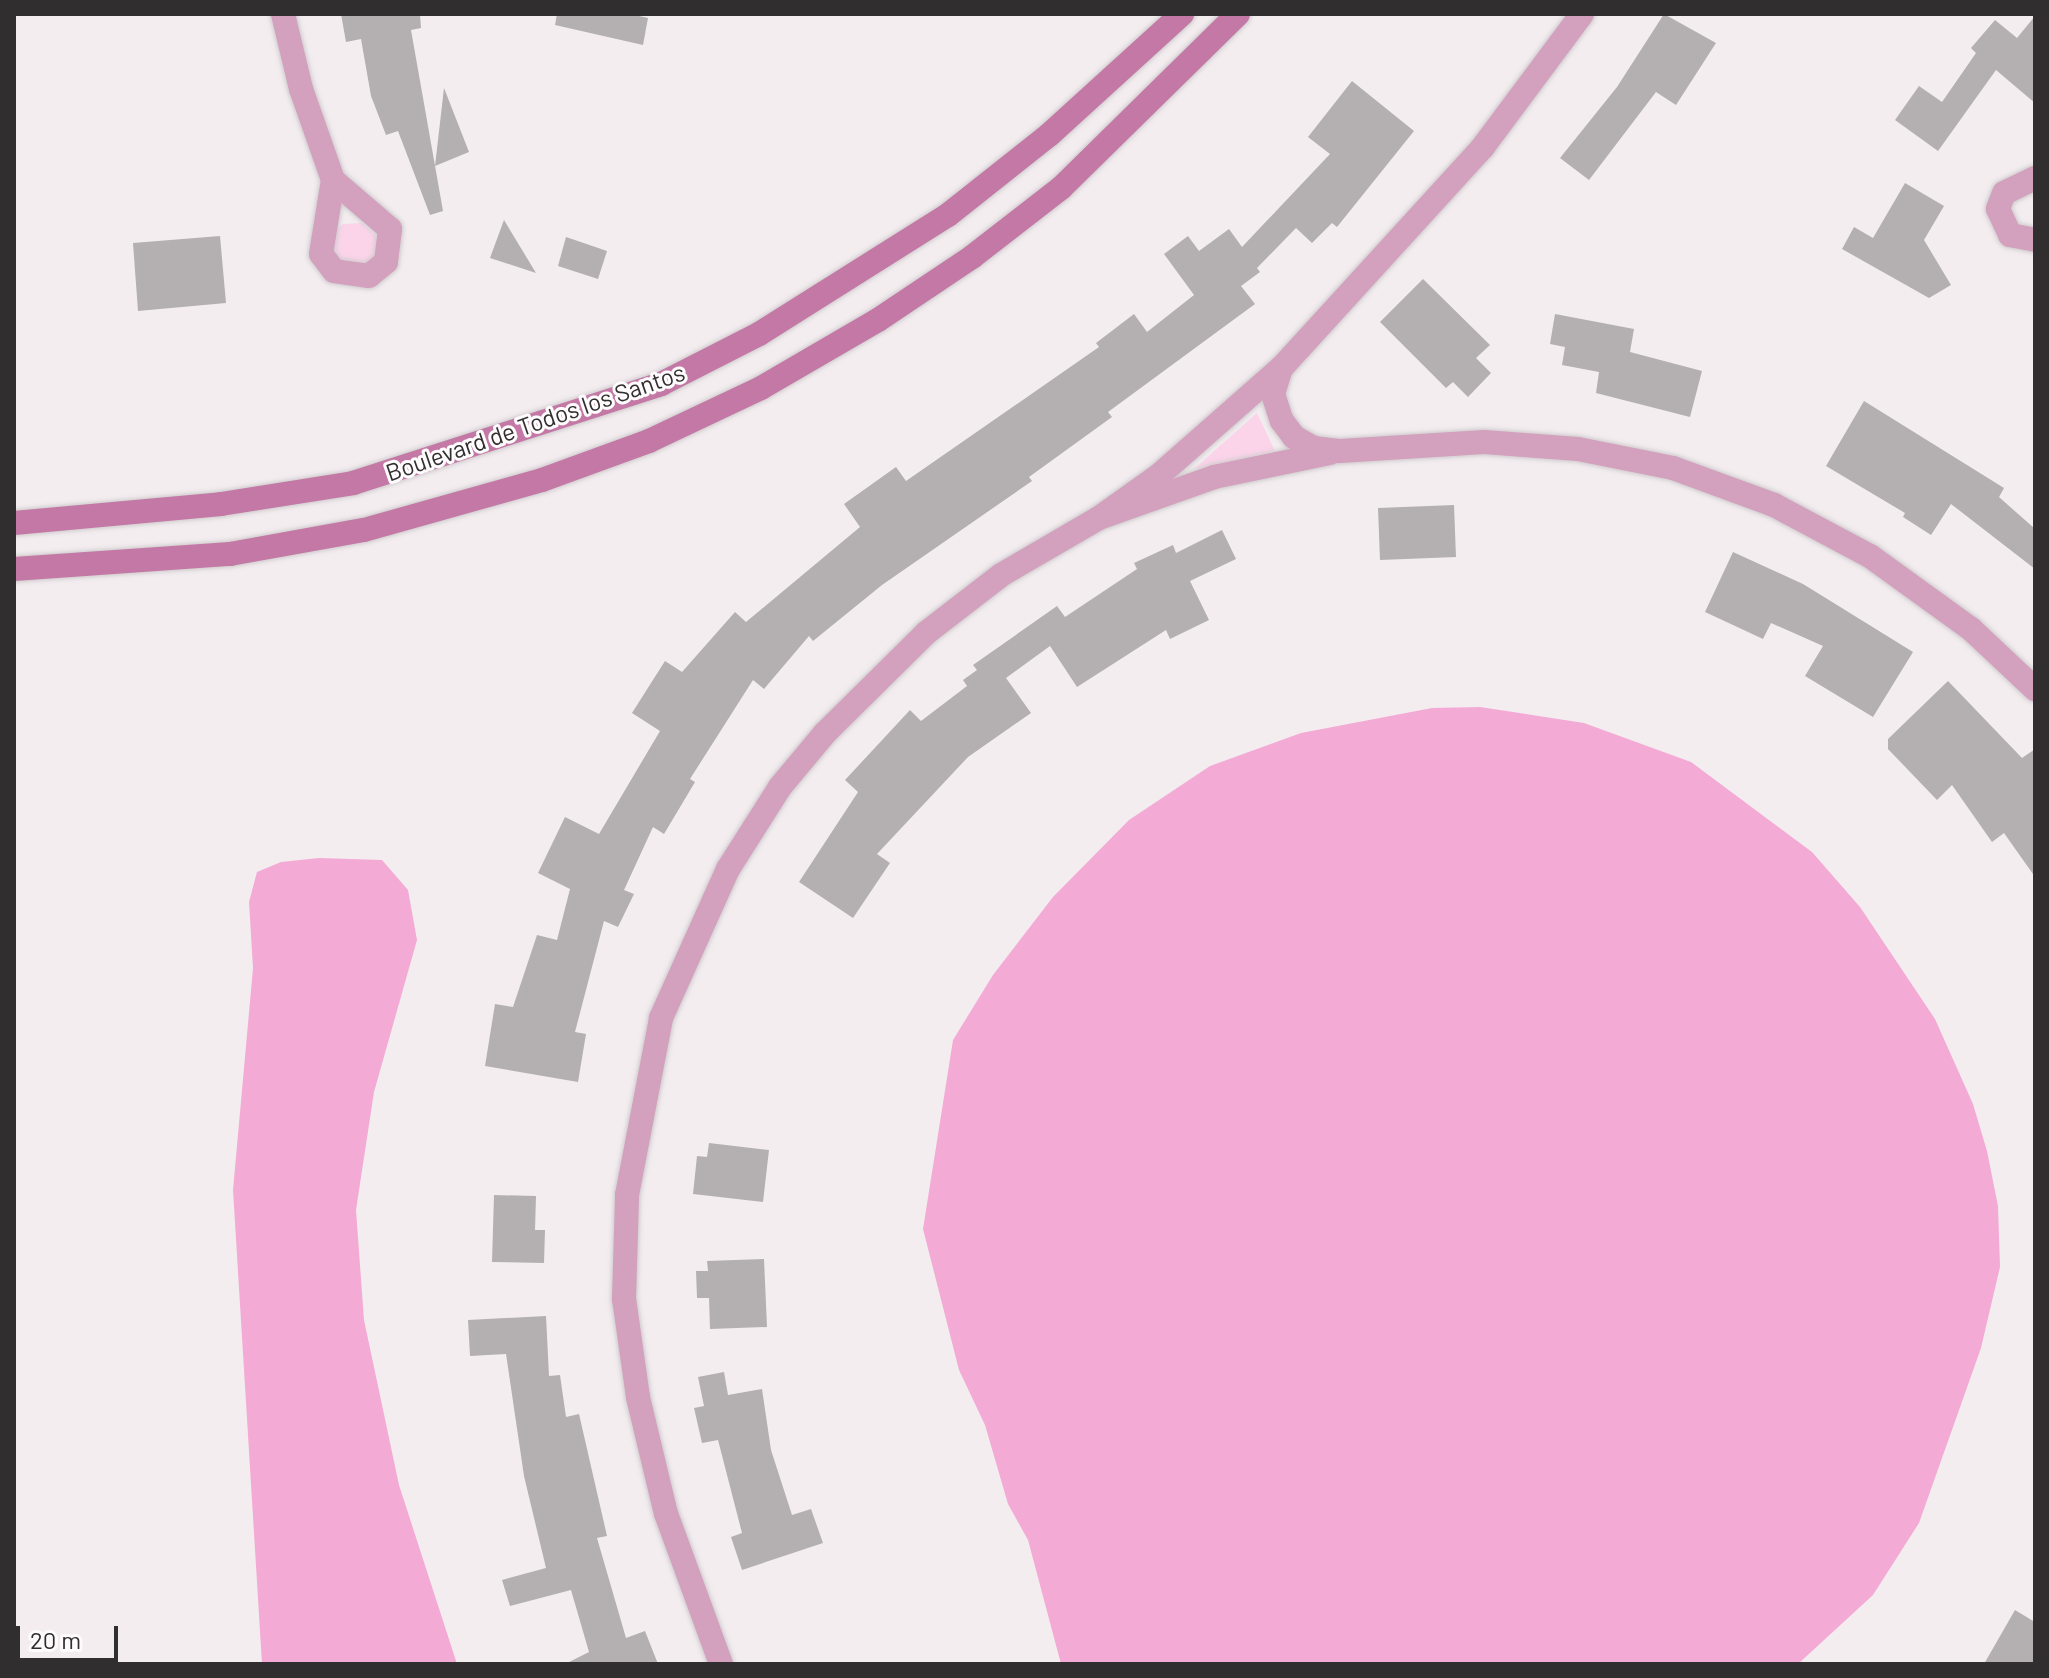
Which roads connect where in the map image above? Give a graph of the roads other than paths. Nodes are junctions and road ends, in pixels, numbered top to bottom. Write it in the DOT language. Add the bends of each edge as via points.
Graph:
graph roads {
  1 [pos="283,14"];
  2 [pos="1182,14"];
  3 [pos="1238,14"];
  4 [pos="1582,14"];
  5 [pos="2035,178"];
  6 [pos="333,180"];
  7 [pos="2035,240"];
  8 [pos="1281,368"];
  9 [pos="1340,451"];
  10 [pos="1099,518"];
  11 [pos="14,523"];
  12 [pos="14,569"];
  13 [pos="2035,689"];
  14 [pos="721,1664"];
  1 -- 6 [label="street" via="301,89"];
  2 -- 11 [label="street, Boulevard de Todos los Santos" via="1049,135 948,215 759,334 661,384 353,483 221,504"];
  3 -- 12 [label="street, Boulevard de Todos los Santos" via="1082,168 972,257 761,388 649,441 542,480 364,530 230,554"];
  4 -- 8 [label="street" via="1483,147"];
  5 -- 7 [label="street" via="2004,193 1998,209 2010,235"];
  8 -- 9 [label="street" via="1273,394 1282,421 1294,437 1314,448"];
  8 -- 10 [label="street" via="1158,476"];
  9 -- 10 [label="street" via="1214,477"];
  9 -- 13 [label="street" via="1484,442 1578,449 1673,468 1774,505 1870,556 1971,629"];
  10 -- 14 [label="street" via="1001,575 926,633 825,733 780,787 728,869 661,1018 627,1195 624,1299 638,1397 666,1514"];
}
